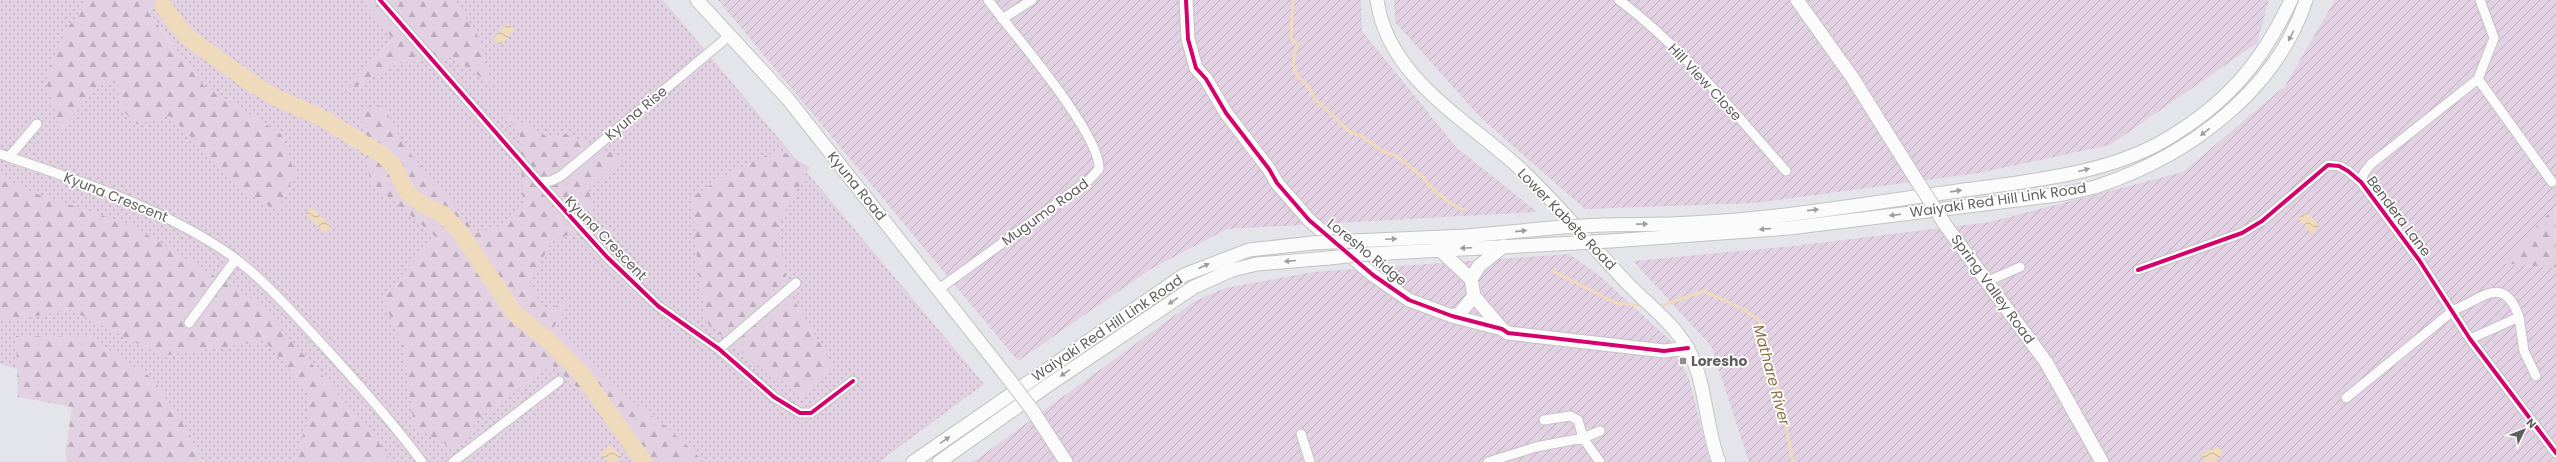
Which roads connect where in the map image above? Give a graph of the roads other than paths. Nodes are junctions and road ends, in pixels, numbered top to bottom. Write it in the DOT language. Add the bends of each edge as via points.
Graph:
graph roads {
  1 [pos="380,0"];
  2 [pos="697,0"];
  3 [pos="988,0"];
  4 [pos="1032,0"];
  5 [pos="1186,0"];
  6 [pos="1377,0"];
  7 [pos="1619,0"];
  8 [pos="1797,0"];
  9 [pos="2291,0"];
  10 [pos="2306,0"];
  11 [pos="2480,0"];
  12 [pos="1002,19"];
  13 [pos="729,36"];
  14 [pos="2478,79"];
  15 [pos="38,124"];
  16 [pos="4,155"];
  17 [pos="1786,171"];
  18 [pos="539,182"];
  19 [pos="2361,182"];
  20 [pos="2552,182"];
  21 [pos="1504,246"];
  22 [pos="1440,250"];
  23 [pos="236,259"];
  24 [pos="2020,267"];
  25 [pos="2138,270"];
  26 [pos="1472,279"];
  27 [pos="1986,282"];
  28 [pos="796,283"];
  29 [pos="939,289"];
  30 [pos="1474,296"];
  31 [pos="2454,310"];
  32 [pos="1452,316"];
  33 [pos="2518,317"];
  34 [pos="189,324"];
  35 [pos="1502,329"];
  36 [pos="2470,339"];
  37 [pos="1688,348"];
  38 [pos="719,349"];
  39 [pos="2536,376"];
  40 [pos="559,381"];
  41 [pos="853,381"];
  42 [pos="2346,398"];
  43 [pos="1544,420"];
  44 [pos="1600,431"];
  45 [pos="1301,434"];
  46 [pos="1582,438"];
  47 [pos="2556,453"];
  48 [pos="422,462"];
  49 [pos="453,462"];
  50 [pos="913,462"];
  51 [pos="939,462"];
  52 [pos="1066,462"];
  53 [pos="1310,462"];
  54 [pos="1488,462"];
  55 [pos="1600,462"];
  56 [pos="1719,462"];
  57 [pos="2102,462"];
  1 -- 18 [label="street, Kyuna Crescent"];
  2 -- 13 [label="main road, Kyuna Road"];
  3 -- 12 [label="street, Mugumo Road"];
  4 -- 12 [label="street"];
  5 -- 32 [label="main road, Loresho Ridge" via="1188,39 1196,68 1277,183 1309,220 1373,274 1409,300"];
  6 -- 37 [label="main road, Lower Kabete Road" via="1382,20 1394,47 1415,77 1457,117 1490,142 1538,186 1671,325"];
  7 -- 17 [label="street, Hill View Close" via="1651,25 1682,56"];
  8 -- 27 [label="main road, Spring Valley Road, bridge" via="1852,77 1946,226"];
  50 -- 9 [label="main road, Waiyaki Red Hill Link Road, one-way, bridge" via="1184,275 1249,250 1312,243 1467,236 1562,227 1692,224 1819,210 2064,175 2112,162 2163,140 2229,93 2273,37"];
  10 -- 21 [label="main road, Waiyaki Red Hill Link Road, one-way, bridge" via="2294,31 2278,57 2245,97 2219,120 2174,152 2133,173 2100,185 2057,195 1789,228"];
  11 -- 14 [label="street" via="2494,38"];
  12 -- 29 [label="street, Mugumo Road" via="1078,118 1098,153 1100,168 1089,180"];
  13 -- 18 [label="street, Kyuna Rise" via="561,176 551,181"];
  13 -- 29 [label="main road, Kyuna Road" via="788,99"];
  14 -- 19 [label="street" via="2371,164"];
  14 -- 20 [label="street"];
  15 -- 16 [label="street"];
  16 -- 23 [label="street, Kyuna Crescent" via="84,182 156,211"];
  18 -- 38 [label="street, Kyuna Crescent" via="638,288 658,306"];
  19 -- 25 [label="street, Bendera Lane" via="2339,166 2328,166 2262,221 2242,233"];
  19 -- 31 [label="street, Bendera Lane"];
  21 -- 22 [label="main road, Waiyaki Red Hill Link Road, one-way"];
  21 -- 26 [label="main road" via="1479,266"];
  22 -- 26 [label="main road"];
  22 -- 51 [label="main road, Waiyaki Red Hill Link Road, one-way, bridge" via="1257,264 1232,270 1194,287"];
  23 -- 34 [label="street"];
  23 -- 48 [label="street, Kyuna Crescent" via="292,311 369,396"];
  24 -- 27 [label="street"];
  26 -- 30 [label="main road"];
  27 -- 57 [label="main road, Spring Valley Road" via="2046,362"];
  28 -- 38 [label="street"];
  29 -- 52 [label="main road, Kyuna Road, bridge" via="1033,411"];
  30 -- 32 [label="main road" via="1460,313"];
  30 -- 35 [label="main road"];
  31 -- 33 [label="street" via="2487,293 2500,292 2509,296 2516,305"];
  31 -- 36 [label="street, Bendera Lane"];
  31 -- 42 [label="street"];
  32 -- 35 [label="main road, Loresho Ridge"];
  33 -- 36 [label="street"];
  33 -- 39 [label="street" via="2524,350"];
  35 -- 37 [label="main road, Loresho Ridge" via="1508,333 1664,351"];
  36 -- 47 [label="street, Bendera Lane"];
  37 -- 56 [label="main road, Lower Kabete Road" via="1695,366 1707,427"];
  38 -- 41 [label="street, Kyuna Crescent" via="770,394 800,413 811,413"];
  40 -- 49 [label="street"];
  43 -- 46 [label="street" via="1574,417 1578,420"];
  44 -- 46 [label="street"];
  45 -- 53 [label="street"];
  46 -- 54 [label="street" via="1549,443"];
  46 -- 55 [label="street"];
}
